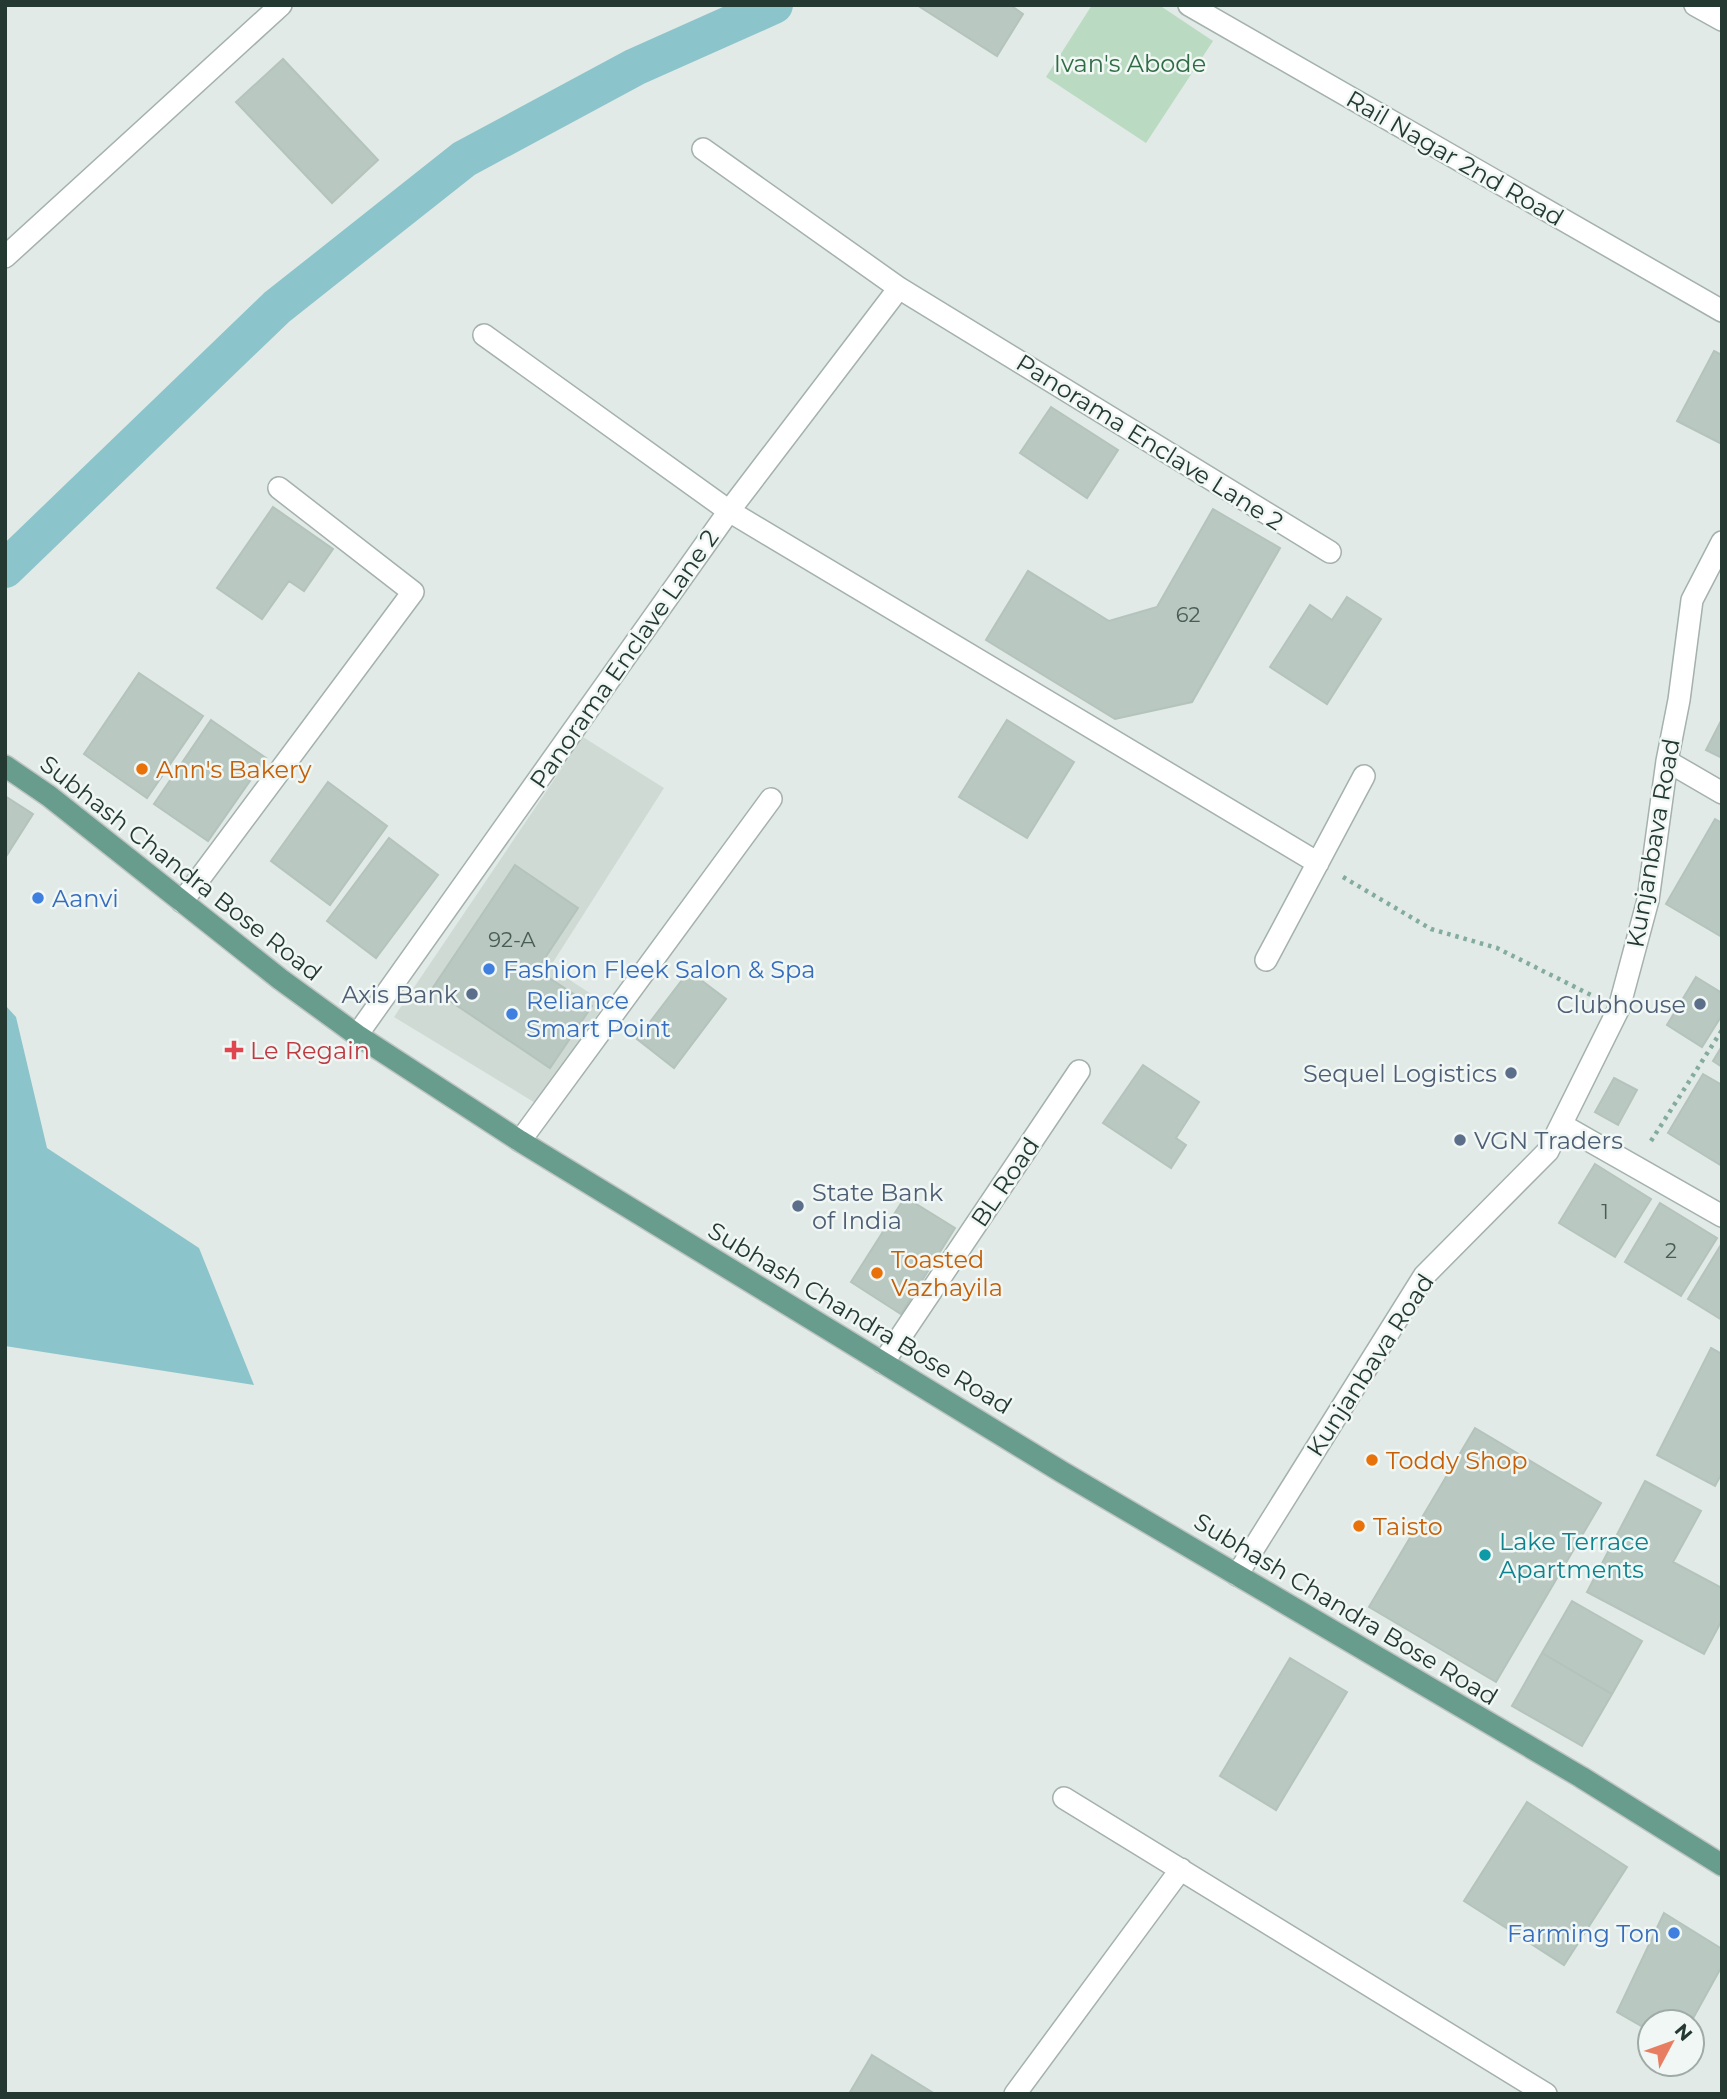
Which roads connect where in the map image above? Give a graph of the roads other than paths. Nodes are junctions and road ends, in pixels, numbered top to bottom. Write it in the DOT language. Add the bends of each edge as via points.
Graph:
graph roads {
  1 [pos="281,5"];
  2 [pos="1189,5"];
  3 [pos="1695,5"];
  4 [pos="1722,20"];
  5 [pos="703,149"];
  6 [pos="5,257"];
  7 [pos="899,288"];
  8 [pos="1722,311"];
  9 [pos="484,335"];
  10 [pos="279,488"];
  11 [pos="729,510"];
  12 [pos="1722,542"];
  13 [pos="1330,552"];
  14 [pos="1667,761"];
  15 [pos="5,766"];
  16 [pos="1364,776"];
  17 [pos="1722,793"];
  18 [pos="771,799"];
  19 [pos="1318,863"];
  20 [pos="182,901"];
  21 [pos="1266,960"];
  22 [pos="357,1035"];
  23 [pos="1079,1071"];
  24 [pos="1563,1125"];
  25 [pos="520,1141"];
  26 [pos="1722,1216"];
  27 [pos="883,1363"];
  28 [pos="1237,1575"];
  29 [pos="1064,1798"];
  30 [pos="1722,1865"];
  31 [pos="1181,1869"];
  32 [pos="1016,2094"];
  33 [pos="1546,2094"];
  1 -- 6 [label="street"];
  2 -- 8 [label="street, Rail Nagar 2nd Road"];
  3 -- 4 [label="street"];
  5 -- 7 [label="street, Panorama Enclave Lane 2"];
  7 -- 11 [label="street, Panorama Enclave Lane 2"];
  7 -- 13 [label="street, Panorama Enclave Lane 2"];
  9 -- 11 [label="street"];
  10 -- 20 [label="street" via="413,592"];
  11 -- 19 [label="street"];
  11 -- 22 [label="street, Panorama Enclave Lane 2"];
  12 -- 14 [label="street, Kunjanbava Road" via="1692,600"];
  14 -- 17 [label="street"];
  14 -- 24 [label="street, Kunjanbava Road" via="1648,900 1619,1008"];
  15 -- 20 [label="main road, Subhash Chandra Bose Road"];
  16 -- 19 [label="street"];
  18 -- 25 [label="street"];
  19 -- 21 [label="street"];
  20 -- 22 [label="main road, Subhash Chandra Bose Road"];
  22 -- 25 [label="main road, Subhash Chandra Bose Road"];
  23 -- 27 [label="street, BL Road"];
  24 -- 26 [label="street"];
  24 -- 28 [label="street, Kunjanbava Road" via="1548,1151 1424,1276"];
  25 -- 27 [label="main road, Subhash Chandra Bose Road"];
  27 -- 28 [label="main road, Subhash Chandra Bose Road"];
  28 -- 30 [label="main road, Subhash Chandra Bose Road"];
  29 -- 31 [label="street"];
  31 -- 32 [label="street"];
  31 -- 33 [label="street"];
}
